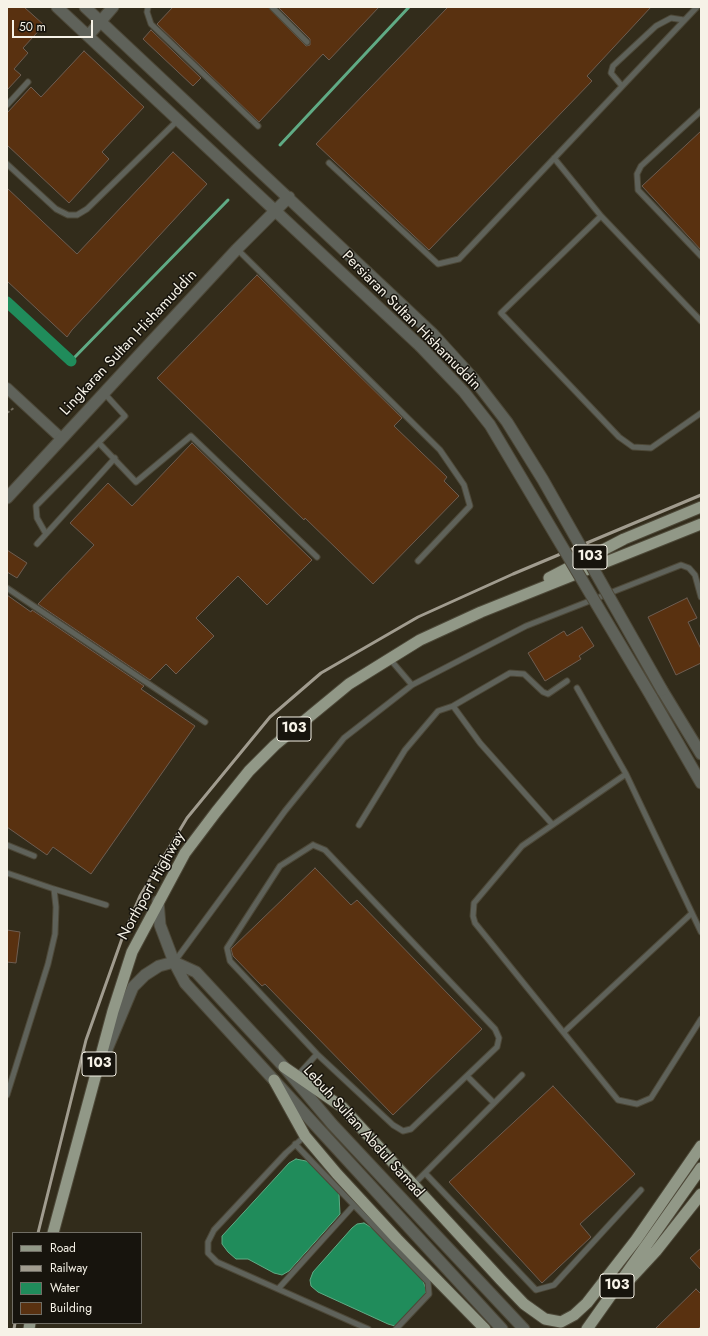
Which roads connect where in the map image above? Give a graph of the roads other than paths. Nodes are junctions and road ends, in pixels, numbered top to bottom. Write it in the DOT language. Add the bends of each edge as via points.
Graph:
graph roads {
  1 [pos="57,7"];
  2 [pos="85,7"];
  3 [pos="113,7"];
  4 [pos="148,7"];
  5 [pos="272,7"];
  6 [pos="697,7"];
  7 [pos="684,20"];
  8 [pos="100,21"];
  9 [pos="88,36"];
  10 [pos="307,42"];
  11 [pos="28,82"];
  12 [pos="622,86"];
  13 [pos="7,105"];
  14 [pos="701,111"];
  15 [pos="178,120"];
  16 [pos="258,126"];
  17 [pos="554,158"];
  18 [pos="328,163"];
  19 [pos="7,164"];
  20 [pos="289,197"];
  21 [pos="276,210"];
  22 [pos="601,216"];
  23 [pos="237,249"];
  24 [pos="701,256"];
  25 [pos="701,321"];
  26 [pos="7,388"];
  27 [pos="105,394"];
  28 [pos="701,413"];
  29 [pos="61,438"];
  30 [pos="99,443"];
  31 [pos="115,458"];
  32 [pos="7,498"];
  33 [pos="701,507"];
  34 [pos="701,524"];
  35 [pos="46,534"];
  36 [pos="37,544"];
  37 [pos="317,557"];
  38 [pos="418,561"];
  39 [pos="7,588"];
  40 [pos="699,590"];
  41 [pos="701,597"];
  42 [pos="481,612"];
  43 [pos="388,658"];
  44 [pos="567,682"];
  45 [pos="412,685"];
  46 [pos="577,688"];
  47 [pos="453,706"];
  48 [pos="206,722"];
  49 [pos="701,754"];
  50 [pos="626,774"];
  51 [pos="701,783"];
  52 [pos="552,824"];
  53 [pos="359,825"];
  54 [pos="7,845"];
  55 [pos="34,856"];
  56 [pos="7,873"];
  57 [pos="54,889"];
  58 [pos="158,901"];
  59 [pos="106,904"];
  60 [pos="692,913"];
  61 [pos="701,932"];
  62 [pos="174,962"];
  63 [pos="701,1019"];
  64 [pos="564,1032"];
  65 [pos="318,1054"];
  66 [pos="284,1067"];
  67 [pos="522,1075"];
  68 [pos="297,1076"];
  69 [pos="96,1077"];
  70 [pos="468,1077"];
  71 [pos="274,1080"];
  72 [pos="7,1095"];
  73 [pos="494,1103"];
  74 [pos="305,1136"];
  75 [pos="295,1144"];
  76 [pos="701,1146"];
  77 [pos="701,1168"];
  78 [pos="425,1173"];
  79 [pos="413,1185"];
  80 [pos="641,1190"];
  81 [pos="701,1194"];
  82 [pos="353,1206"];
  83 [pos="53,1232"];
  84 [pos="278,1289"];
  85 [pos="594,1318"];
  86 [pos="368,1329"];
  87 [pos="396,1329"];
  88 [pos="485,1329"];
  89 [pos="502,1329"];
  90 [pos="524,1329"];
  91 [pos="587,1329"];
  1 -- 9 [label="street, Persiaran Sultan Hishamuddin"];
  2 -- 8 [label="street, Persiaran Sultan Hishamuddin"];
  3 -- 8 [label="street"];
  4 -- 16 [label="lane" via="151,24"];
  5 -- 10 [label="lane"];
  6 -- 7 [label="lane"];
  7 -- 12 [label="lane"];
  7 -- 12 [label="lane" via="671,18 656,26 613,66 611,73"];
  8 -- 9 [label="street"];
  8 -- 20 [label="street, Persiaran Sultan Hishamuddin"];
  9 -- 15 [label="street, Persiaran Sultan Hishamuddin"];
  11 -- 13 [label="lane"];
  12 -- 17 [label="lane"];
  14 -- 24 [label="lane" via="641,166 637,174 638,190"];
  15 -- 19 [label="lane" via="87,209 76,215 68,215 56,209"];
  15 -- 21 [label="street, Persiaran Sultan Hishamuddin"];
  17 -- 18 [label="lane" via="459,259 438,264"];
  17 -- 22 [label="lane"];
  20 -- 21 [label="street, Lingkaran Sultan Hishamuddin"];
  20 -- 49 [label="street, Persiaran Sultan Hishamuddin, bridge" via="433,334 473,378 507,422"];
  21 -- 23 [label="street, Lingkaran Sultan Hishamuddin"];
  21 -- 51 [label="street, Persiaran Sultan Hishamuddin, bridge" via="420,346 464,392 490,425"];
  22 -- 25 [label="lane"];
  22 -- 28 [label="lane" via="501,313 619,437 633,447 652,448"];
  23 -- 27 [label="street, Lingkaran Sultan Hishamuddin"];
  23 -- 38 [label="lane" via="440,450 464,485 470,506"];
  26 -- 29 [label="street"];
  27 -- 29 [label="street, Lingkaran Sultan Hishamuddin"];
  27 -- 30 [label="lane" via="125,416"];
  29 -- 32 [label="street, Lingkaran Sultan Hishamuddin"];
  30 -- 31 [label="lane"];
  30 -- 35 [label="lane" via="36,506 37,518"];
  31 -- 35 [label="lane"];
  31 -- 37 [label="lane" via="136,482 190,436"];
  33 -- 42 [label="main road, 103" via="624,539"];
  34 -- 42 [label="main road"];
  35 -- 36 [label="lane"];
  39 -- 48 [label="lane"];
  40 -- 41 [label="lane"];
  40 -- 45 [label="lane" via="695,574 681,564 526,626"];
  42 -- 43 [label="main road, Northport Highway / 103"];
  43 -- 45 [label="lane"];
  43 -- 58 [label="main road, Northport Highway / 103" via="349,684 275,745 249,771 185,853"];
  44 -- 47 [label="lane" via="548,694 524,674 510,673"];
  45 -- 62 [label="lane" via="344,738 285,811"];
  46 -- 50 [label="lane"];
  47 -- 52 [label="lane" via="480,743"];
  47 -- 53 [label="lane" via="438,711 405,750"];
  50 -- 52 [label="lane"];
  50 -- 60 [label="lane"];
  52 -- 64 [label="lane" via="522,846 474,903 473,916 475,923"];
  54 -- 55 [label="lane"];
  56 -- 57 [label="lane"];
  57 -- 59 [label="lane"];
  57 -- 72 [label="lane" via="55,934"];
  58 -- 62 [label="street, Lebuh Sultan Abdul Samad" via="160,925"];
  58 -- 69 [label="main road, Northport Highway / 103" via="132,952"];
  60 -- 61 [label="lane"];
  60 -- 64 [label="lane"];
  62 -- 66 [label="street, Lebuh Sultan Abdul Samad" via="196,972"];
  62 -- 69 [label="street" via="159,966 133,987"];
  62 -- 71 [label="street, Lebuh Sultan Abdul Samad" via="185,983"];
  63 -- 64 [label="lane" via="652,1098 637,1104 618,1100"];
  65 -- 68 [label="lane"];
  65 -- 70 [label="lane" via="393,1125 403,1131 411,1129"];
  65 -- 70 [label="lane" via="230,961 227,948 280,866 313,845 325,850 495,1029 499,1038 497,1047"];
  66 -- 68 [label="main road"];
  66 -- 90 [label="street, Lebuh Sultan Abdul Samad" via="332,1124"];
  67 -- 73 [label="lane"];
  68 -- 79 [label="main road" via="342,1107"];
  69 -- 83 [label="main road, Northport Highway / 103"];
  70 -- 73 [label="lane"];
  71 -- 74 [label="main road"];
  71 -- 89 [label="street, Lebuh Sultan Abdul Samad"];
  73 -- 78 [label="lane"];
  74 -- 75 [label="lane"];
  74 -- 88 [label="main road" via="391,1233"];
  75 -- 82 [label="lane"];
  75 -- 84 [label="lane" via="214,1230 208,1242 208,1253 217,1262"];
  76 -- 79 [label="main road" via="636,1240 587,1303 574,1315 561,1322 545,1319 524,1304"];
  77 -- 85 [label="main road, 103"];
  78 -- 79 [label="lane"];
  78 -- 80 [label="lane" via="536,1290 554,1285"];
  81 -- 85 [label="main road" via="656,1251"];
  82 -- 84 [label="lane"];
  82 -- 87 [label="lane" via="428,1282 429,1294"];
  84 -- 86 [label="lane"];
  85 -- 91 [label="main road, 103"];
}
